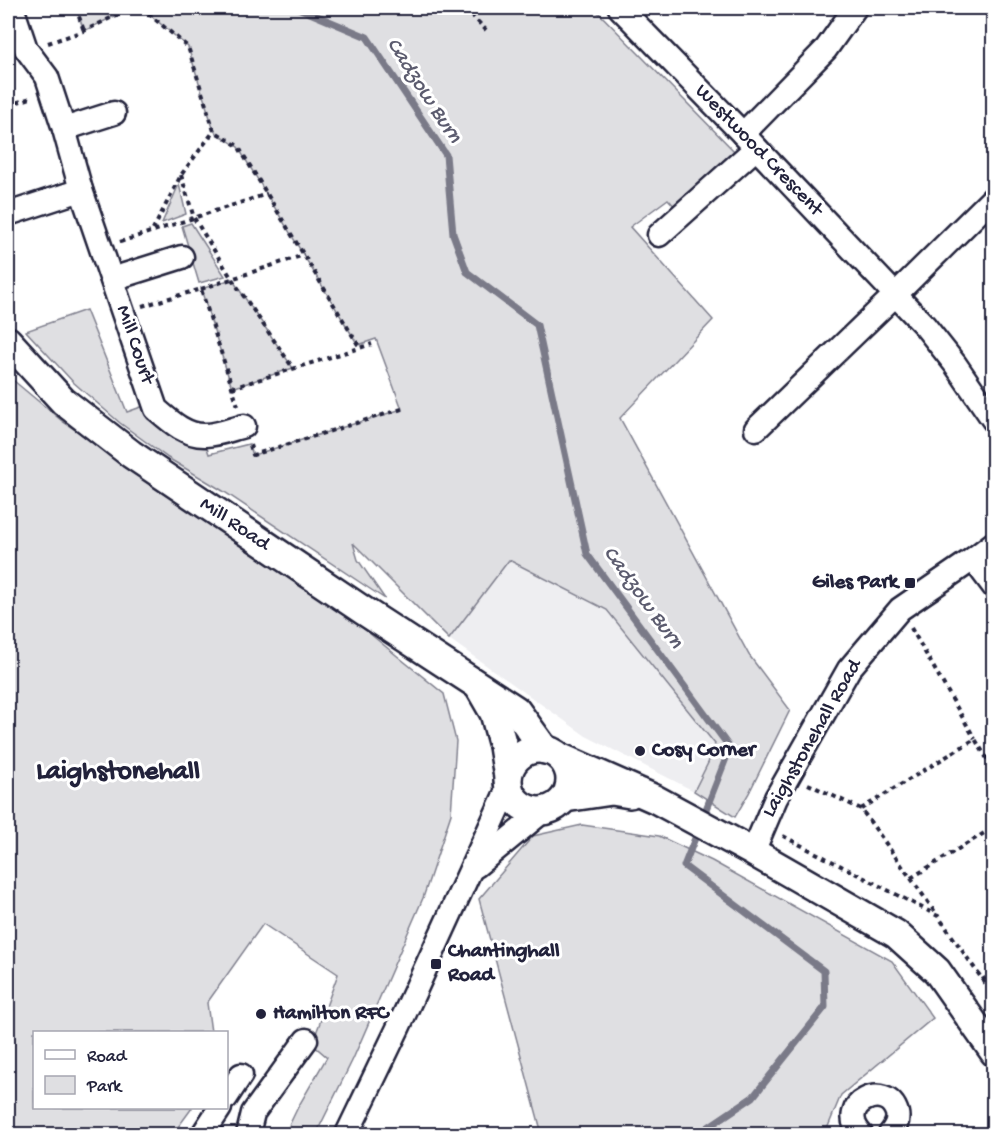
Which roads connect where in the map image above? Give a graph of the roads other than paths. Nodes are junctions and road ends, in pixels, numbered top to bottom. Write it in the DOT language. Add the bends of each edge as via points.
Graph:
graph roads {
  1 [pos="620,8"];
  2 [pos="855,8"];
  3 [pos="8,19"];
  4 [pos="114,113"];
  5 [pos="64,129"];
  6 [pos="749,141"];
  7 [pos="81,190"];
  8 [pos="993,197"];
  9 [pos="8,214"];
  10 [pos="659,235"];
  11 [pos="182,257"];
  12 [pos="112,279"];
  13 [pos="895,295"];
  14 [pos="8,341"];
  15 [pos="993,421"];
  16 [pos="244,426"];
  17 [pos="756,429"];
  18 [pos="993,543"];
  19 [pos="973,559"];
  20 [pos="993,587"];
  21 [pos="479,687"];
  22 [pos="552,753"];
  23 [pos="508,782"];
  24 [pos="655,799"];
  25 [pos="554,805"];
  26 [pos="753,852"];
  27 [pos="472,869"];
  28 [pos="306,1040"];
  29 [pos="993,1052"];
  30 [pos="242,1075"];
  31 [pos="228,1095"];
  32 [pos="219,1109"];
  33 [pos="203,1134"];
  34 [pos="248,1134"];
  35 [pos="347,1134"];
  36 [pos="861,1134"];
  37 [pos="890,1134"];
  1 -- 6 [label="street, Westwood Crescent"];
  2 -- 6 [label="street"];
  3 -- 5 [label="street, Mill Court" via="15,16 26,49 47,77"];
  4 -- 5 [label="street"];
  5 -- 7 [label="street, Mill Court"];
  6 -- 10 [label="street"];
  6 -- 13 [label="street, Westwood Crescent"];
  7 -- 9 [label="street"];
  7 -- 12 [label="street, Mill Court"];
  8 -- 13 [label="street"];
  11 -- 12 [label="street"];
  12 -- 16 [label="street, Mill Court" via="156,409 188,433 207,435"];
  13 -- 15 [label="street, Westwood Crescent" via="925,326"];
  13 -- 17 [label="street"];
  14 -- 21 [label="main road, Mill Road" via="63,401 131,454"];
  18 -- 19 [label="street, Laighstonehall Road"];
  19 -- 20 [label="street"];
  19 -- 26 [label="street, Laighstonehall Road" via="900,609 849,669 776,798"];
  21 -- 22 [label="main road, Mill Road" via="516,711"];
  21 -- 23 [label="main road, Mill Road" via="494,713"];
  22 -- 23 [label="main road" via="534,749 525,752 510,767"];
  22 -- 24 [label="main road"];
  22 -- 25 [label="main road" via="568,769 570,784"];
  23 -- 25 [label="main road" via="513,799 521,806 532,811"];
  23 -- 27 [label="street"];
  24 -- 25 [label="main road" via="612,791"];
  24 -- 26 [label="main road"];
  25 -- 27 [label="street"];
  26 -- 29 [label="main road" via="896,934 937,971"];
  27 -- 35 [label="street"];
  28 -- 34 [label="street" via="254,1113"];
  30 -- 31 [label="street"];
  32 -- 33 [label="street"];
  36 -- 37 [label="street" via="854,1123 856,1108 875,1096 888,1100 896,1110 897,1124"];
}
